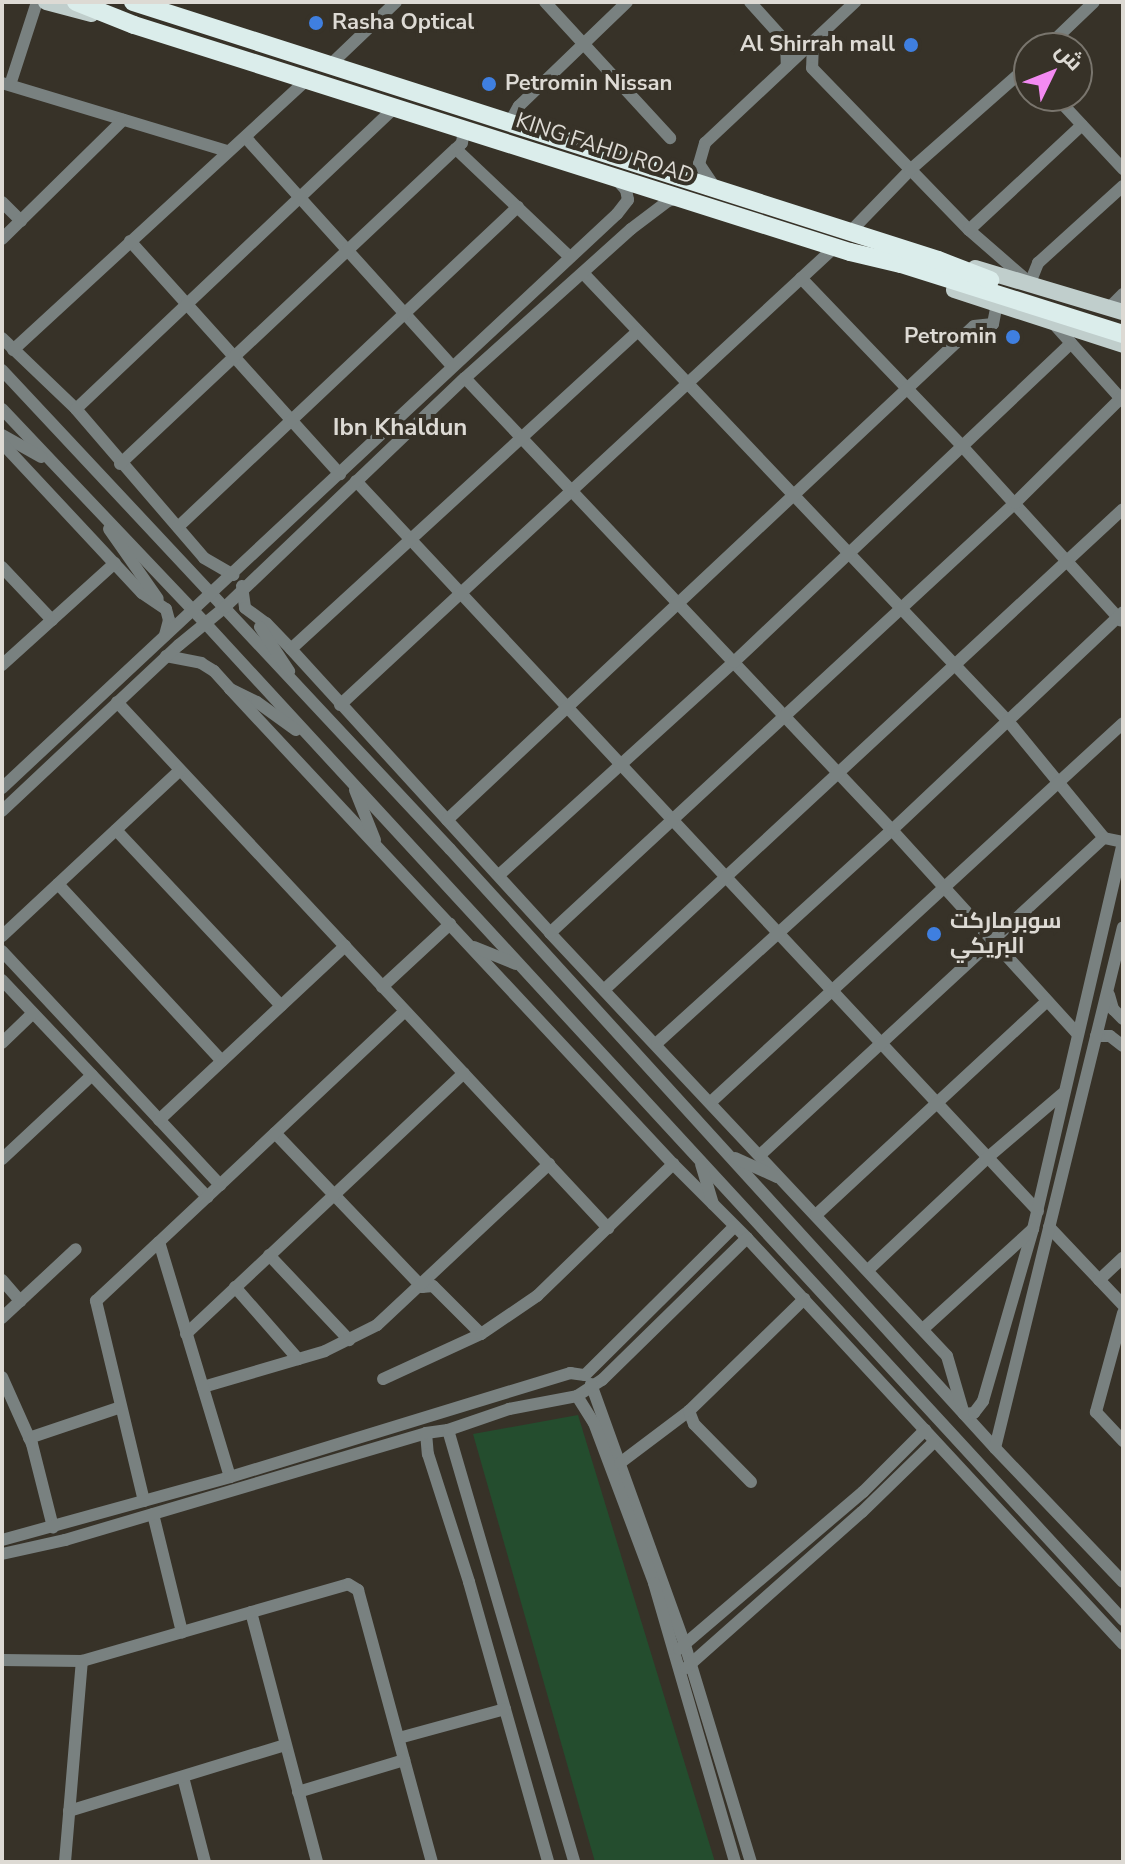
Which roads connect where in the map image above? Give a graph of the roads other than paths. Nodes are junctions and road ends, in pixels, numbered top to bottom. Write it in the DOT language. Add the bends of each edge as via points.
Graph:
graph roads {
  1 [pos="37,2"];
  2 [pos="46,2"];
  3 [pos="76,2"];
  4 [pos="133,2"];
  5 [pos="396,2"];
  6 [pos="545,2"];
  7 [pos="627,2"];
  8 [pos="750,2"];
  9 [pos="855,2"];
  10 [pos="1094,2"];
  11 [pos="158,7"];
  12 [pos="134,25"];
  13 [pos="1063,32"];
  14 [pos="813,42"];
  15 [pos="584,43"];
  16 [pos="330,65"];
  17 [pos="787,66"];
  18 [pos="307,80"];
  19 [pos="1013,80"];
  20 [pos="6,84"];
  21 [pos="395,107"];
  22 [pos="1070,112"];
  23 [pos="123,120"];
  24 [pos="510,122"];
  25 [pos="1082,125"];
  26 [pos="464,129"];
  27 [pos="246,138"];
  28 [pos="670,138"];
  29 [pos="456,149"];
  30 [pos="227,151"];
  31 [pos="1123,169"];
  32 [pos="910,170"];
  33 [pos="609,175"];
  34 [pos="1123,186"];
  35 [pos="717,188"];
  36 [pos="300,196"];
  37 [pos="680,198"];
  38 [pos="2,202"];
  39 [pos="518,207"];
  40 [pos="617,214"];
  41 [pos="21,221"];
  42 [pos="631,229"];
  43 [pos="969,230"];
  44 [pos="850,232"];
  45 [pos="2,239"];
  46 [pos="130,241"];
  47 [pos="349,248"];
  48 [pos="842,249"];
  49 [pos="570,257"];
  50 [pos="938,260"];
  51 [pos="583,273"];
  52 [pos="801,278"];
  53 [pos="1030,283"];
  54 [pos="1123,294"];
  55 [pos="186,303"];
  56 [pos="997,304"];
  57 [pos="1116,310"];
  58 [pos="406,311"];
  59 [pos="1050,320"];
  60 [pos="1123,323"];
  61 [pos="637,332"];
  62 [pos="1123,334"];
  63 [pos="2,338"];
  64 [pos="1071,343"];
  65 [pos="1123,345"];
  66 [pos="13,350"];
  67 [pos="235,356"];
  68 [pos="452,366"];
  69 [pos="2,370"];
  70 [pos="465,378"];
  71 [pos="688,384"];
  72 [pos="907,388"];
  73 [pos="1122,398"];
  74 [pos="2,409"];
  75 [pos="76,409"];
  76 [pos="293,419"];
  77 [pos="2,435"];
  78 [pos="521,435"];
  79 [pos="2,443"];
  80 [pos="962,446"];
  81 [pos="54,464"];
  82 [pos="120,464"];
  83 [pos="340,474"];
  84 [pos="356,481"];
  85 [pos="573,492"];
  86 [pos="793,494"];
  87 [pos="1015,503"];
  88 [pos="156,504"];
  89 [pos="95,506"];
  90 [pos="1123,509"];
  91 [pos="178,527"];
  92 [pos="410,537"];
  93 [pos="165,544"];
  94 [pos="848,551"];
  95 [pos="1068,561"];
  96 [pos="115,563"];
  97 [pos="2,567"];
  98 [pos="234,575"];
  99 [pos="242,586"];
  100 [pos="211,594"];
  101 [pos="463,595"];
  102 [pos="679,605"];
  103 [pos="224,608"];
  104 [pos="245,608"];
  105 [pos="166,609"];
  106 [pos="902,609"];
  107 [pos="194,611"];
  108 [pos="1121,617"];
  109 [pos="52,620"];
  110 [pos="206,624"];
  111 [pos="164,637"];
  112 [pos="291,649"];
  113 [pos="166,656"];
  114 [pos="734,662"];
  115 [pos="2,665"];
  116 [pos="956,665"];
  117 [pos="230,689"];
  118 [pos="303,695"];
  119 [pos="117,702"];
  120 [pos="340,705"];
  121 [pos="567,708"];
  122 [pos="785,717"];
  123 [pos="1008,721"];
  124 [pos="1123,723"];
  125 [pos="319,746"];
  126 [pos="355,749"];
  127 [pos="621,764"];
  128 [pos="396,765"];
  129 [pos="180,770"];
  130 [pos="838,773"];
  131 [pos="1059,782"];
  132 [pos="353,783"];
  133 [pos="2,788"];
  134 [pos="2,811"];
  135 [pos="447,820"];
  136 [pos="672,821"];
  137 [pos="116,830"];
  138 [pos="892,830"];
  139 [pos="1104,838"];
  140 [pos="1123,841"];
  141 [pos="379,849"];
  142 [pos="499,875"];
  143 [pos="726,879"];
  144 [pos="58,884"];
  145 [pos="943,887"];
  146 [pos="450,924"];
  147 [pos="550,933"];
  148 [pos="776,933"];
  149 [pos="1122,935"];
  150 [pos="2,936"];
  151 [pos="991,942"];
  152 [pos="467,944"];
  153 [pos="345,946"];
  154 [pos="2,951"];
  155 [pos="573,957"];
  156 [pos="522,967"];
  157 [pos="2,980"];
  158 [pos="382,987"];
  159 [pos="605,989"];
  160 [pos="831,991"];
  161 [pos="1108,993"];
  162 [pos="1046,1002"];
  163 [pos="281,1006"];
  164 [pos="593,1006"];
  165 [pos="405,1011"];
  166 [pos="33,1013"];
  167 [pos="1123,1019"];
  168 [pos="1123,1028"];
  169 [pos="1077,1033"];
  170 [pos="1096,1036"];
  171 [pos="2,1043"];
  172 [pos="657,1043"];
  173 [pos="1121,1045"];
  174 [pos="881,1046"];
  175 [pos="222,1061"];
  176 [pos="464,1073"];
  177 [pos="92,1075"];
  178 [pos="1062,1094"];
  179 [pos="712,1101"];
  180 [pos="935,1105"];
  181 [pos="159,1120"];
  182 [pos="275,1133"];
  183 [pos="729,1155"];
  184 [pos="760,1155"];
  185 [pos="2,1159"];
  186 [pos="986,1159"];
  187 [pos="700,1161"];
  188 [pos="549,1164"];
  189 [pos="673,1164"];
  190 [pos="783,1180"];
  191 [pos="220,1185"];
  192 [pos="333,1193"];
  193 [pos="207,1197"];
  194 [pos="714,1207"];
  195 [pos="1038,1211"];
  196 [pos="816,1215"];
  197 [pos="735,1226"];
  198 [pos="1049,1227"];
  199 [pos="608,1228"];
  200 [pos="1033,1229"];
  201 [pos="747,1238"];
  202 [pos="159,1242"];
  203 [pos="76,1249"];
  204 [pos="269,1255"];
  205 [pos="1123,1258"];
  206 [pos="868,1270"];
  207 [pos="2,1280"];
  208 [pos="1099,1280"];
  209 [pos="235,1287"];
  210 [pos="422,1287"];
  211 [pos="804,1299"];
  212 [pos="20,1301"];
  213 [pos="1123,1305"];
  214 [pos="1123,1313"];
  215 [pos="2,1318"];
  216 [pos="923,1329"];
  217 [pos="186,1334"];
  218 [pos="481,1334"];
  219 [pos="349,1340"];
  220 [pos="298,1359"];
  221 [pos="585,1375"];
  222 [pos="2,1377"];
  223 [pos="383,1379"];
  224 [pos="203,1387"];
  225 [pos="593,1387"];
  226 [pos="577,1396"];
  227 [pos="983,1401"];
  228 [pos="121,1407"];
  229 [pos="1004,1410"];
  230 [pos="689,1411"];
  231 [pos="964,1414"];
  232 [pos="945,1427"];
  233 [pos="448,1430"];
  234 [pos="925,1430"];
  235 [pos="426,1433"];
  236 [pos="29,1438"];
  237 [pos="1123,1441"];
  238 [pos="934,1442"];
  239 [pos="995,1448"];
  240 [pos="620,1463"];
  241 [pos="957,1467"];
  242 [pos="230,1477"];
  243 [pos="751,1482"];
  244 [pos="144,1501"];
  245 [pos="153,1514"];
  246 [pos="53,1527"];
  247 [pos="2,1540"];
  248 [pos="2,1554"];
  249 [pos="1123,1582"];
  250 [pos="251,1612"];
  251 [pos="1123,1620"];
  252 [pos="182,1632"];
  253 [pos="1123,1644"];
  254 [pos="680,1649"];
  255 [pos="2,1660"];
  256 [pos="82,1661"];
  257 [pos="686,1669"];
  258 [pos="505,1709"];
  259 [pos="399,1738"];
  260 [pos="285,1745"];
  261 [pos="404,1760"];
  262 [pos="183,1777"];
  263 [pos="298,1792"];
  264 [pos="69,1811"];
  265 [pos="65,1862"];
  266 [pos="205,1862"];
  267 [pos="317,1862"];
  268 [pos="432,1862"];
  269 [pos="548,1862"];
  270 [pos="574,1862"];
  271 [pos="735,1862"];
  272 [pos="751,1862"];
  1 -- 20 [label="street"];
  2 -- 12 [label="main road"];
  3 -- 12 [label="highway, KING FAHD ROAD"];
  4 -- 11 [label="highway, KING FAHD ROAD"];
  5 -- 16 [label="street"];
  6 -- 15 [label="street"];
  7 -- 15 [label="street"];
  8 -- 17 [label="street" via="786,42"];
  9 -- 14 [label="street"];
  10 -- 13 [label="street"];
  11 -- 16 [label="highway, KING FAHD ROAD"];
  12 -- 18 [label="highway, KING FAHD ROAD"];
  14 -- 17 [label="street"];
  14 -- 32 [label="street" via="812,68"];
  15 -- 24 [label="street" via="519,106"];
  15 -- 28 [label="street"];
  16 -- 24 [label="highway, KING FAHD ROAD"];
  17 -- 35 [label="street" via="700,150 702,172"];
  18 -- 21 [label="highway, KING FAHD ROAD"];
  18 -- 27 [label="street"];
  19 -- 32 [label="street"];
  20 -- 23 [label="street"];
  21 -- 26 [label="highway, KING FAHD ROAD"];
  21 -- 36 [label="street"];
  22 -- 25 [label="street"];
  23 -- 30 [label="street"];
  23 -- 41 [label="street"];
  24 -- 35 [label="highway, KING FAHD ROAD"];
  25 -- 31 [label="street"];
  25 -- 43 [label="street"];
  26 -- 29 [label="street"];
  26 -- 33 [label="highway, KING FAHD ROAD"];
  27 -- 30 [label="street"];
  27 -- 36 [label="street"];
  29 -- 39 [label="street"];
  29 -- 47 [label="street"];
  30 -- 46 [label="street"];
  32 -- 43 [label="street"];
  32 -- 44 [label="street"];
  33 -- 37 [label="highway, KING FAHD ROAD"];
  33 -- 40 [label="street" via="628,195"];
  34 -- 53 [label="street" via="1038,263"];
  35 -- 44 [label="highway, KING FAHD ROAD"];
  36 -- 47 [label="street"];
  36 -- 55 [label="street"];
  37 -- 42 [label="street"];
  37 -- 48 [label="highway, KING FAHD ROAD"];
  38 -- 41 [label="street"];
  39 -- 49 [label="street"];
  39 -- 58 [label="street"];
  40 -- 42 [label="street" via="630,214"];
  40 -- 49 [label="street"];
  41 -- 45 [label="street"];
  42 -- 51 [label="street"];
  43 -- 53 [label="street"];
  44 -- 50 [label="highway, KING FAHD ROAD"];
  46 -- 55 [label="street"];
  46 -- 66 [label="street"];
  47 -- 58 [label="street"];
  47 -- 67 [label="street"];
  48 -- 52 [label="street"];
  48 -- 56 [label="main road"];
  48 -- 62 [label="highway, KING FAHD ROAD"];
  49 -- 68 [label="street"];
  50 -- 53 [label="main road"];
  50 -- 60 [label="highway, KING FAHD ROAD"];
  51 -- 61 [label="street"];
  51 -- 70 [label="street"];
  52 -- 71 [label="street"];
  52 -- 72 [label="street"];
  53 -- 57 [label="main road"];
  54 -- 57 [label="street"];
  55 -- 67 [label="street"];
  55 -- 75 [label="street"];
  56 -- 59 [label="main road"];
  56 -- 72 [label="street" via="993,324 974,326"];
  58 -- 68 [label="street"];
  58 -- 76 [label="street"];
  59 -- 64 [label="street"];
  59 -- 65 [label="main road"];
  61 -- 71 [label="street"];
  61 -- 78 [label="street"];
  63 -- 66 [label="street"];
  64 -- 73 [label="street"];
  64 -- 80 [label="street"];
  66 -- 75 [label="street"];
  67 -- 76 [label="street"];
  67 -- 82 [label="street"];
  68 -- 83 [label="street"];
  69 -- 93 [label="street"];
  70 -- 78 [label="street"];
  70 -- 84 [label="street"];
  71 -- 85 [label="street"];
  71 -- 86 [label="street"];
  72 -- 80 [label="street"];
  72 -- 86 [label="street"];
  73 -- 87 [label="street"];
  74 -- 81 [label="street"];
  75 -- 82 [label="street"];
  76 -- 83 [label="street"];
  76 -- 91 [label="street"];
  77 -- 81 [label="street"];
  78 -- 85 [label="street"];
  78 -- 92 [label="street"];
  79 -- 96 [label="street"];
  80 -- 87 [label="street"];
  80 -- 94 [label="street"];
  81 -- 89 [label="street"];
  82 -- 88 [label="street"];
  83 -- 98 [label="street"];
  84 -- 92 [label="street"];
  84 -- 99 [label="street"];
  85 -- 101 [label="street"];
  85 -- 102 [label="street"];
  86 -- 94 [label="street"];
  86 -- 102 [label="street"];
  87 -- 95 [label="street"];
  87 -- 106 [label="street"];
  88 -- 91 [label="street"];
  88 -- 93 [label="street"];
  89 -- 105 [label="street"];
  89 -- 107 [label="street"];
  90 -- 95 [label="street"];
  91 -- 98 [label="street" via="204,558"];
  92 -- 101 [label="street"];
  92 -- 112 [label="street"];
  93 -- 100 [label="street"];
  94 -- 106 [label="street"];
  94 -- 114 [label="street"];
  95 -- 108 [label="street"];
  95 -- 116 [label="street"];
  96 -- 105 [label="street" via="142,593"];
  96 -- 109 [label="street"];
  97 -- 109 [label="street"];
  98 -- 100 [label="street"];
  99 -- 103 [label="street"];
  99 -- 104 [label="street"];
  100 -- 103 [label="street"];
  100 -- 107 [label="street"];
  101 -- 120 [label="street"];
  101 -- 121 [label="street"];
  102 -- 114 [label="street"];
  102 -- 121 [label="street"];
  103 -- 110 [label="street"];
  103 -- 118 [label="street"];
  104 -- 112 [label="street"];
  104 -- 118 [label="street"];
  105 -- 111 [label="street"];
  106 -- 116 [label="street"];
  106 -- 122 [label="street"];
  107 -- 110 [label="street"];
  107 -- 111 [label="street"];
  108 -- 123 [label="street"];
  109 -- 115 [label="street"];
  110 -- 113 [label="street"];
  110 -- 125 [label="street"];
  111 -- 133 [label="street"];
  112 -- 120 [label="street"];
  113 -- 117 [label="street" via="201,663"];
  113 -- 119 [label="street"];
  114 -- 122 [label="street"];
  114 -- 127 [label="street"];
  116 -- 123 [label="street"];
  116 -- 130 [label="street"];
  117 -- 125 [label="street"];
  117 -- 141 [label="street"];
  118 -- 126 [label="street"];
  119 -- 129 [label="street"];
  119 -- 134 [label="street"];
  120 -- 128 [label="street"];
  121 -- 127 [label="street"];
  121 -- 135 [label="street"];
  122 -- 130 [label="street"];
  122 -- 136 [label="street"];
  123 -- 131 [label="street"];
  123 -- 138 [label="street"];
  124 -- 131 [label="street"];
  125 -- 132 [label="street"];
  126 -- 128 [label="street"];
  126 -- 164 [label="street"];
  127 -- 136 [label="street"];
  127 -- 142 [label="street"];
  128 -- 135 [label="street"];
  129 -- 137 [label="street"];
  129 -- 153 [label="street"];
  130 -- 138 [label="street"];
  130 -- 143 [label="street"];
  131 -- 139 [label="street"];
  131 -- 145 [label="street"];
  132 -- 141 [label="street"];
  132 -- 156 [label="street"];
  135 -- 142 [label="street"];
  136 -- 143 [label="street"];
  136 -- 147 [label="street"];
  137 -- 144 [label="street"];
  137 -- 163 [label="street"];
  138 -- 145 [label="street"];
  138 -- 148 [label="street"];
  139 -- 140 [label="street"];
  139 -- 151 [label="street"];
  140 -- 169 [label="street"];
  141 -- 146 [label="street"];
  142 -- 147 [label="street"];
  143 -- 148 [label="street"];
  143 -- 159 [label="street"];
  144 -- 150 [label="street"];
  144 -- 175 [label="street"];
  145 -- 151 [label="street"];
  145 -- 160 [label="street"];
  146 -- 152 [label="street"];
  146 -- 158 [label="street"];
  147 -- 155 [label="street"];
  148 -- 160 [label="street"];
  148 -- 172 [label="street"];
  149 -- 161 [label="street"];
  151 -- 162 [label="street"];
  151 -- 174 [label="street"];
  152 -- 156 [label="street"];
  152 -- 189 [label="street"];
  153 -- 158 [label="street"];
  153 -- 163 [label="street"];
  154 -- 181 [label="street"];
  155 -- 159 [label="street"];
  155 -- 164 [label="street"];
  156 -- 187 [label="street"];
  157 -- 166 [label="street"];
  158 -- 165 [label="street"];
  159 -- 172 [label="street"];
  160 -- 174 [label="street"];
  160 -- 179 [label="street"];
  161 -- 167 [label="street"];
  161 -- 170 [label="street"];
  162 -- 169 [label="street"];
  162 -- 180 [label="street"];
  163 -- 175 [label="street"];
  164 -- 183 [label="street"];
  165 -- 176 [label="street"];
  165 -- 182 [label="street"];
  166 -- 171 [label="street"];
  166 -- 177 [label="street"];
  168 -- 173 [label="street" via="1118,1032"];
  169 -- 178 [label="street"];
  170 -- 173 [label="street" via="1110,1036"];
  170 -- 198 [label="street"];
  172 -- 179 [label="street"];
  174 -- 180 [label="street"];
  174 -- 184 [label="street"];
  175 -- 181 [label="street"];
  176 -- 188 [label="street"];
  176 -- 192 [label="street"];
  177 -- 185 [label="street"];
  177 -- 193 [label="street"];
  178 -- 186 [label="street"];
  178 -- 195 [label="street"];
  179 -- 184 [label="street"];
  180 -- 186 [label="street"];
  180 -- 196 [label="street"];
  181 -- 191 [label="street"];
  182 -- 191 [label="street"];
  182 -- 192 [label="street"];
  183 -- 190 [label="street"];
  183 -- 231 [label="street"];
  184 -- 190 [label="street"];
  186 -- 195 [label="street"];
  186 -- 206 [label="street"];
  187 -- 194 [label="street"];
  187 -- 232 [label="street"];
  188 -- 199 [label="street"];
  188 -- 210 [label="street"];
  189 -- 194 [label="street"];
  189 -- 199 [label="street"];
  190 -- 196 [label="street"];
  191 -- 193 [label="street"];
  192 -- 204 [label="street"];
  192 -- 210 [label="street"];
  193 -- 202 [label="street"];
  194 -- 197 [label="street"];
  195 -- 200 [label="street"];
  196 -- 206 [label="street"];
  197 -- 201 [label="street"];
  197 -- 221 [label="street"];
  198 -- 208 [label="street"];
  198 -- 229 [label="street"];
  199 -- 218 [label="street" via="537,1296"];
  200 -- 216 [label="street"];
  200 -- 227 [label="street"];
  201 -- 211 [label="street"];
  201 -- 225 [label="street"];
  202 -- 217 [label="street"];
  202 -- 228 [label="street" via="96,1301"];
  203 -- 212 [label="street"];
  204 -- 209 [label="street"];
  204 -- 219 [label="street"];
  205 -- 208 [label="street"];
  206 -- 216 [label="street"];
  207 -- 212 [label="street"];
  208 -- 213 [label="street"];
  209 -- 217 [label="street"];
  209 -- 220 [label="street"];
  210 -- 218 [label="street" via="433,1286"];
  210 -- 219 [label="street" via="377,1325"];
  211 -- 230 [label="street"];
  211 -- 234 [label="street"];
  212 -- 215 [label="street"];
  214 -- 237 [label="street" via="1096,1412"];
  216 -- 231 [label="street" via="947,1356"];
  217 -- 224 [label="street"];
  218 -- 223 [label="street"];
  219 -- 220 [label="street"];
  220 -- 224 [label="street"];
  221 -- 225 [label="street"];
  221 -- 242 [label="street" via="570,1373"];
  222 -- 236 [label="street"];
  224 -- 242 [label="street"];
  225 -- 226 [label="street"];
  225 -- 240 [label="street"];
  226 -- 233 [label="street" via="509,1409"];
  226 -- 254 [label="street" via="594,1423"];
  227 -- 229 [label="street" via="987,1410"];
  227 -- 231 [label="street" via="974,1413"];
  228 -- 236 [label="street"];
  228 -- 244 [label="street"];
  229 -- 239 [label="street"];
  230 -- 240 [label="street"];
  230 -- 243 [label="street" via="694,1424"];
  231 -- 239 [label="street"];
  232 -- 241 [label="street"];
  232 -- 251 [label="street"];
  233 -- 235 [label="street"];
  233 -- 270 [label="street"];
  234 -- 238 [label="street"];
  234 -- 254 [label="street" via="863,1492"];
  235 -- 245 [label="street"];
  235 -- 258 [label="street"];
  236 -- 246 [label="street"];
  238 -- 241 [label="street"];
  238 -- 257 [label="street"];
  239 -- 249 [label="street"];
  240 -- 254 [label="street"];
  241 -- 253 [label="street"];
  242 -- 244 [label="street"];
  244 -- 246 [label="street"];
  245 -- 248 [label="street"];
  245 -- 252 [label="street"];
  246 -- 247 [label="street"];
  250 -- 252 [label="street"];
  250 -- 259 [label="street" via="348,1584 358,1590"];
  250 -- 260 [label="street"];
  252 -- 256 [label="street"];
  254 -- 257 [label="street"];
  255 -- 256 [label="street"];
  256 -- 264 [label="street"];
  257 -- 271 [label="street"];
  257 -- 272 [label="street"];
  258 -- 259 [label="street"];
  258 -- 269 [label="street"];
  259 -- 261 [label="street"];
  260 -- 262 [label="street"];
  260 -- 263 [label="street"];
  261 -- 263 [label="street"];
  261 -- 268 [label="street"];
  262 -- 264 [label="street"];
  262 -- 266 [label="street"];
  263 -- 267 [label="street"];
  264 -- 265 [label="street"];
}
